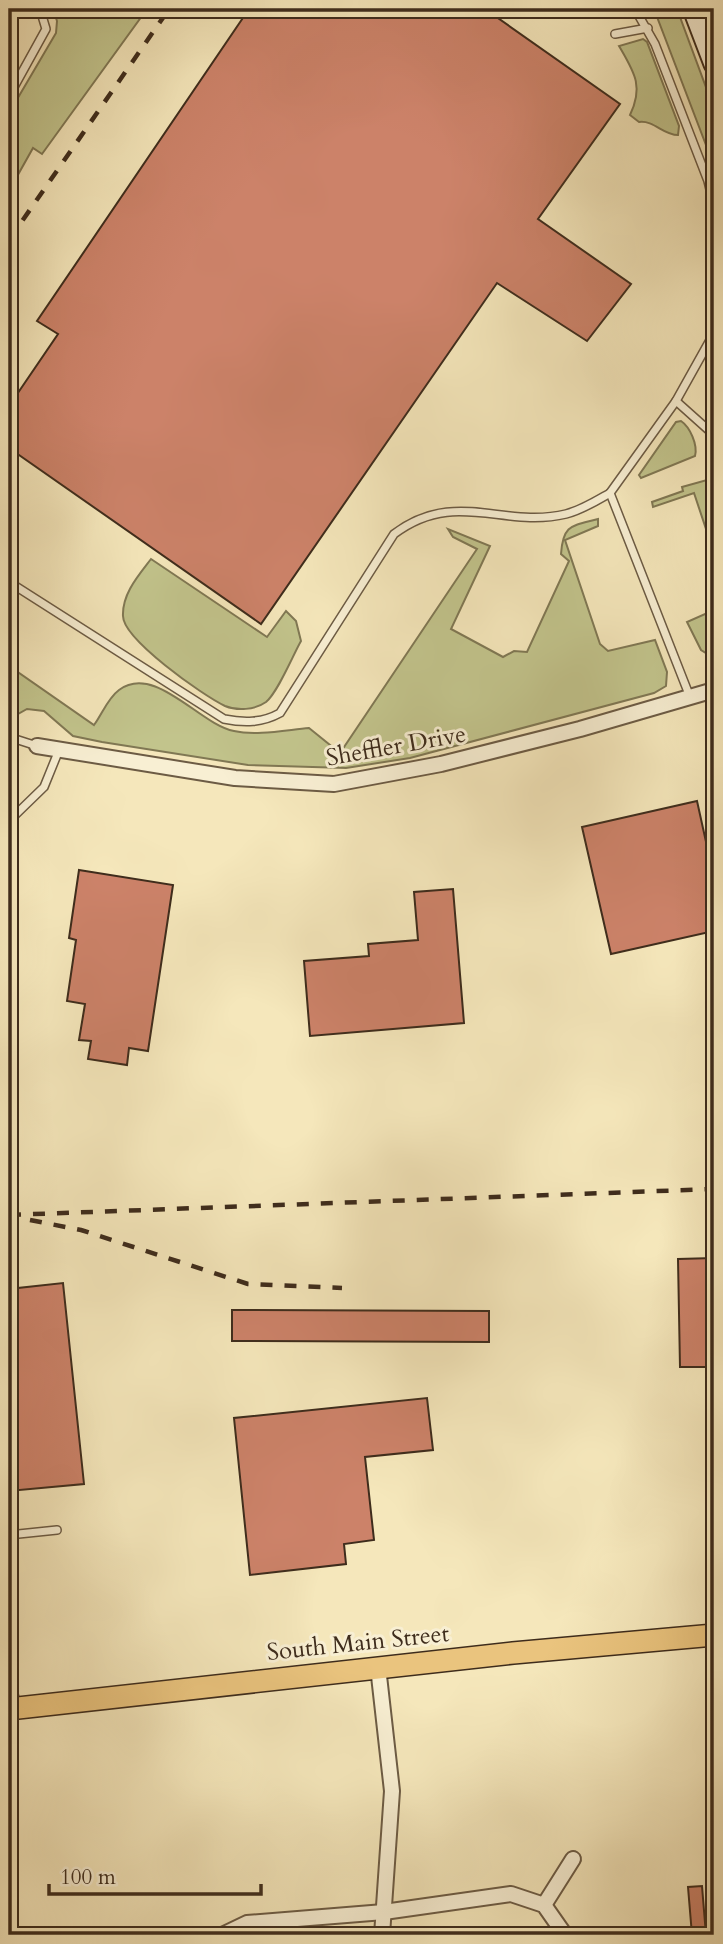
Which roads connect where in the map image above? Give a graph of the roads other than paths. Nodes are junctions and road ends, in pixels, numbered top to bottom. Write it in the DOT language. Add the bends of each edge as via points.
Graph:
graph roads {
  1 [pos="40,9"];
  2 [pos="635,9"];
  3 [pos="693,9"];
  4 [pos="648,28"];
  5 [pos="615,34"];
  6 [pos="714,64"];
  7 [pos="9,96"];
  8 [pos="714,206"];
  9 [pos="714,333"];
  10 [pos="676,401"];
  11 [pos="714,435"];
  12 [pos="610,493"];
  13 [pos="9,582"];
  14 [pos="714,690"];
  15 [pos="690,697"];
  16 [pos="9,737"];
  17 [pos="37,746"];
  18 [pos="59,750"];
  19 [pos="9,821"];
  20 [pos="57,1530"];
  21 [pos="9,1535"];
  22 [pos="714,1635"];
  23 [pos="378,1667"];
  24 [pos="9,1672"];
  25 [pos="13,1708"];
  26 [pos="573,1859"];
  27 [pos="544,1905"];
  28 [pos="384,1912"];
  29 [pos="222,1935"];
  30 [pos="382,1935"];
  31 [pos="565,1935"];
  1 -- 7 [label="lane" via="46,29"];
  2 -- 4 [label="lane"];
  3 -- 6 [label="street"];
  4 -- 5 [label="lane"];
  4 -- 8 [label="lane"];
  9 -- 10 [label="lane"];
  10 -- 11 [label="lane"];
  10 -- 12 [label="lane"];
  12 -- 13 [label="lane" via="566,514 452,510 414,519 394,534 280,713 267,720 224,719"];
  12 -- 15 [label="lane"];
  14 -- 15 [label="street, Sheffler Drive"];
  15 -- 18 [label="street, Sheffler Drive" via="441,764 334,784 235,778"];
  16 -- 17 [label="lane"];
  17 -- 18 [label="street, Sheffler Drive"];
  18 -- 19 [label="lane" via="44,787"];
  20 -- 21 [label="lane"];
  22 -- 23 [label="main road, South Main Street"];
  23 -- 25 [label="main road, South Main Street"];
  23 -- 28 [label="street" via="393,1791"];
  24 -- 25 [label="lane"];
  26 -- 27 [label="street"];
  27 -- 28 [label="street" via="512,1894"];
  27 -- 31 [label="street"];
  28 -- 29 [label="street" via="247,1923"];
  28 -- 30 [label="street"];
}
